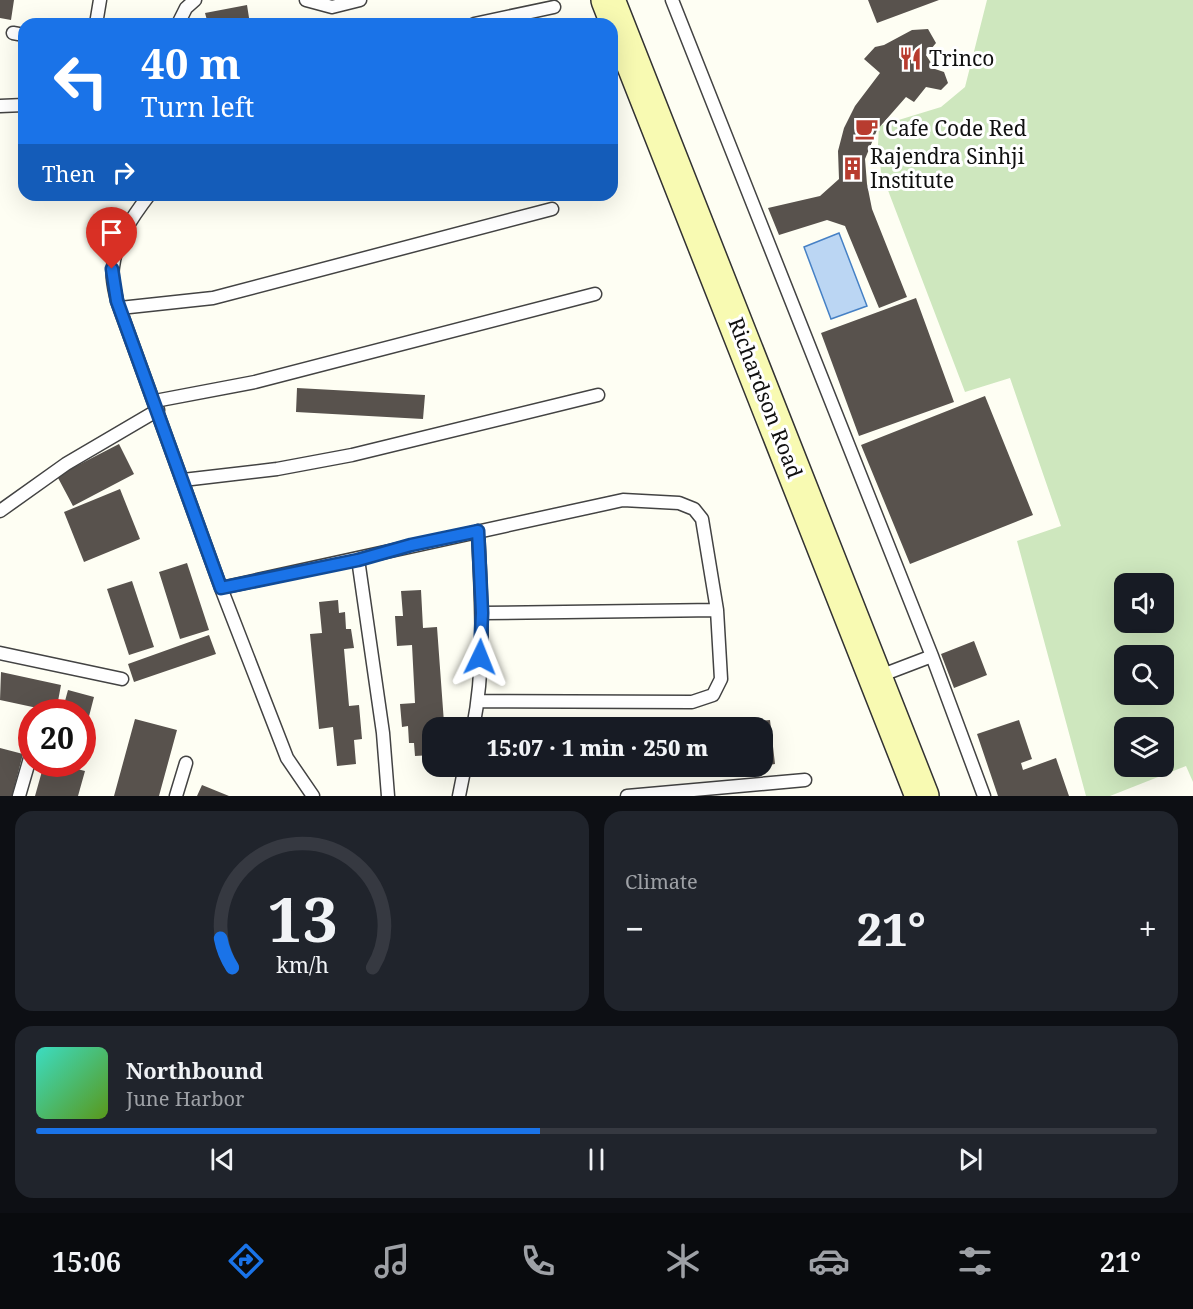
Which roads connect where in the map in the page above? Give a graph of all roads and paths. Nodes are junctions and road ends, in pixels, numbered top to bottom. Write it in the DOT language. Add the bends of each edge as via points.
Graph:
graph roads {
  1 [pos="100,0"];
  2 [pos="195,0"];
  3 [pos="306,0"];
  4 [pos="360,0"];
  5 [pos="608,0"];
  6 [pos="672,0"];
  7 [pos="554,7"];
  8 [pos="97,18"];
  9 [pos="181,18"];
  10 [pos="502,18"];
  11 [pos="615,18"];
  12 [pos="618,25"];
  13 [pos="18,105"];
  14 [pos="0,106"];
  15 [pos="145,201"];
  16 [pos="552,209"];
  17 [pos="595,294"];
  18 [pos="120,308"];
  19 [pos="598,394"];
  20 [pos="156,405"];
  21 [pos="183,480"];
  22 [pos="0,511"];
  23 [pos="478,531"];
  24 [pos="358,560"];
  25 [pos="221,588"];
  26 [pos="717,610"];
  27 [pos="482,613"];
  28 [pos="0,652"];
  29 [pos="932,656"];
  30 [pos="875,678"];
  31 [pos="122,679"];
  32 [pos="478,701"];
  33 [pos="475,717"];
  34 [pos="186,763"];
  35 [pos="24,777"];
  36 [pos="463,777"];
  37 [pos="805,780"];
  38 [pos="19,796"];
  39 [pos="176,796"];
  40 [pos="314,796"];
  41 [pos="388,796"];
  42 [pos="459,796"];
  43 [pos="627,796"];
  44 [pos="922,796"];
  45 [pos="984,796"];
  1 -- 8 [label="lane"];
  2 -- 9 [label="lane"];
  3 -- 4 [label="lane" via="332,7"];
  5 -- 11 [label="street, Richardson Road"];
  6 -- 29 [label="lane"];
  7 -- 10 [label="lane"];
  12 -- 30 [label="street, Richardson Road"];
  13 -- 14 [label="lane"];
  15 -- 18 [label="lane" via="118,243 112,269"];
  16 -- 18 [label="lane" via="213,298"];
  17 -- 20 [label="lane"];
  18 -- 20 [label="lane"];
  19 -- 21 [label="lane" via="352,455"];
  20 -- 21 [label="lane"];
  20 -- 22 [label="lane"];
  21 -- 25 [label="lane"];
  23 -- 24 [label="lane"];
  23 -- 26 [label="lane" via="623,500 679,503 693,509 702,519"];
  23 -- 27 [label="lane"];
  24 -- 25 [label="lane"];
  24 -- 41 [label="lane"];
  25 -- 40 [label="lane" via="286,758"];
  26 -- 27 [label="lane"];
  26 -- 32 [label="lane" via="721,679 713,695 692,702"];
  27 -- 32 [label="lane"];
  28 -- 31 [label="lane"];
  29 -- 30 [label="lane"];
  29 -- 45 [label="lane"];
  30 -- 44 [label="street, Richardson Road"];
  32 -- 33 [label="lane"];
  34 -- 39 [label="lane"];
  35 -- 38 [label="lane"];
  36 -- 42 [label="lane"];
  37 -- 43 [label="lane"];
}
